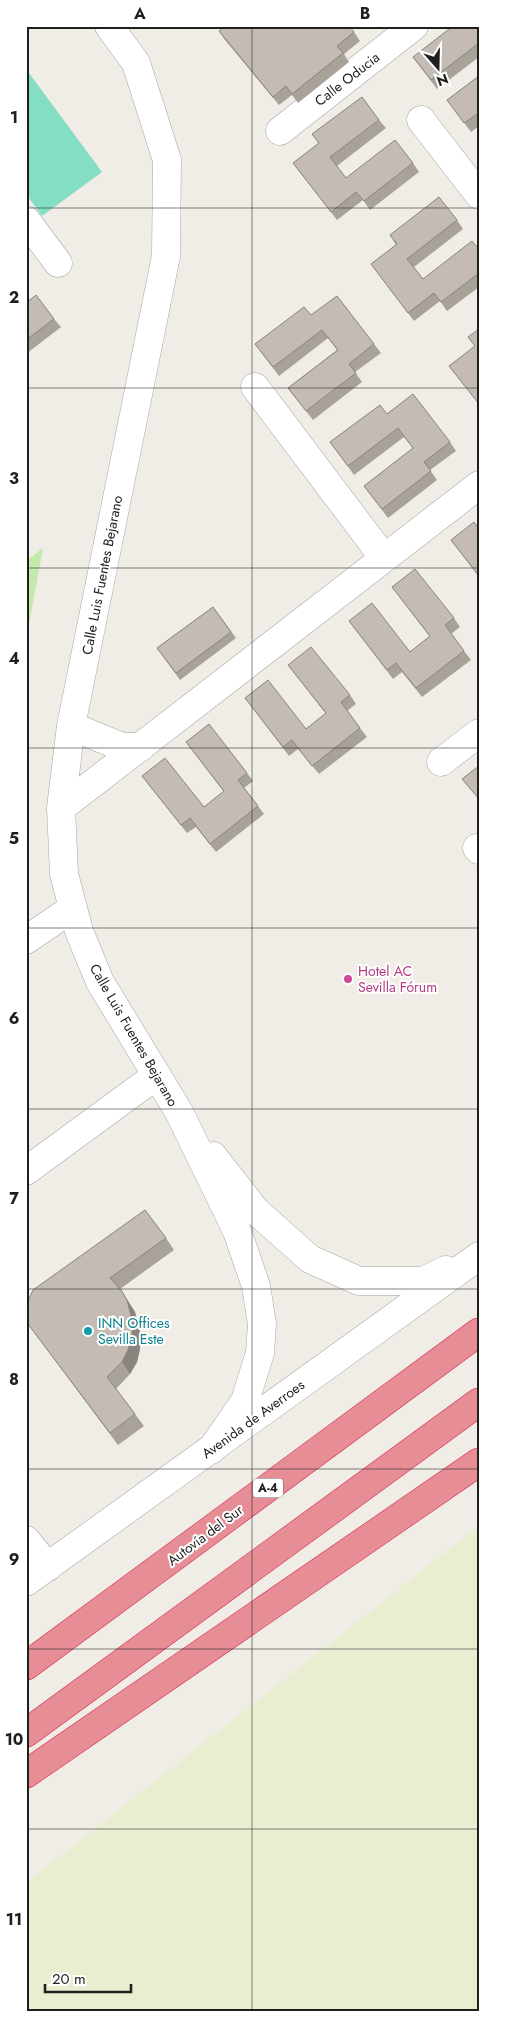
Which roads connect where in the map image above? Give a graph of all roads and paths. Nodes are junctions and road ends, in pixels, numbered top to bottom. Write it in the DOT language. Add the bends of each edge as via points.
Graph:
graph roads {
  1 [pos="109,26"];
  2 [pos="414,26"];
  3 [pos="420,120"];
  4 [pos="280,131"];
  5 [pos="479,195"];
  6 [pos="26,220"];
  7 [pos="58,263"];
  8 [pos="255,387"];
  9 [pos="479,485"];
  10 [pos="384,558"];
  11 [pos="71,726"];
  12 [pos="479,732"];
  13 [pos="141,747"];
  14 [pos="441,762"];
  15 [pos="61,808"];
  16 [pos="72,908"];
  17 [pos="26,940"];
  18 [pos="157,1076"];
  19 [pos="178,1112"];
  20 [pos="26,1171"];
  21 [pos="479,1255"];
  22 [pos="479,1332"];
  23 [pos="479,1402"];
  24 [pos="210,1450"];
  25 [pos="479,1462"];
  26 [pos="26,1540"];
  27 [pos="37,1574"];
  28 [pos="26,1666"];
  29 [pos="26,1733"];
  30 [pos="26,1774"];
  1 -- 11 [label="street, Calle Luis Fuentes Bejarano" via="136,64 167,160 166,256"];
  2 -- 4 [label="street, Calle Oducia"];
  3 -- 5 [label="street"];
  6 -- 7 [label="street"];
  8 -- 10 [label="street"];
  9 -- 10 [label="street"];
  10 -- 13 [label="street"];
  11 -- 13 [label="street" via="122,747"];
  11 -- 15 [label="street, Calle Luis Fuentes Bejarano"];
  12 -- 14 [label="street"];
  13 -- 15 [label="street"];
  15 -- 16 [label="street, Calle Luis Fuentes Bejarano" via="64,874"];
  16 -- 17 [label="street"];
  16 -- 18 [label="street, Calle Luis Fuentes Bejarano" via="100,982"];
  18 -- 19 [label="street, Calle Luis Fuentes Bejarano"];
  18 -- 20 [label="street"];
  19 -- 21 [label="street" via="256,1211 310,1259 359,1281 423,1281"];
  19 -- 24 [label="street" via="237,1231 256,1286 262,1324 260,1353 245,1402"];
  21 -- 24 [label="street, Avenida de Averroes"];
  22 -- 28 [label="highway, Autovía del Sur / A-4"];
  23 -- 29 [label="highway"];
  24 -- 27 [label="street, Avenida de Averroes"];
  25 -- 30 [label="highway"];
  26 -- 27 [label="street"];
}
